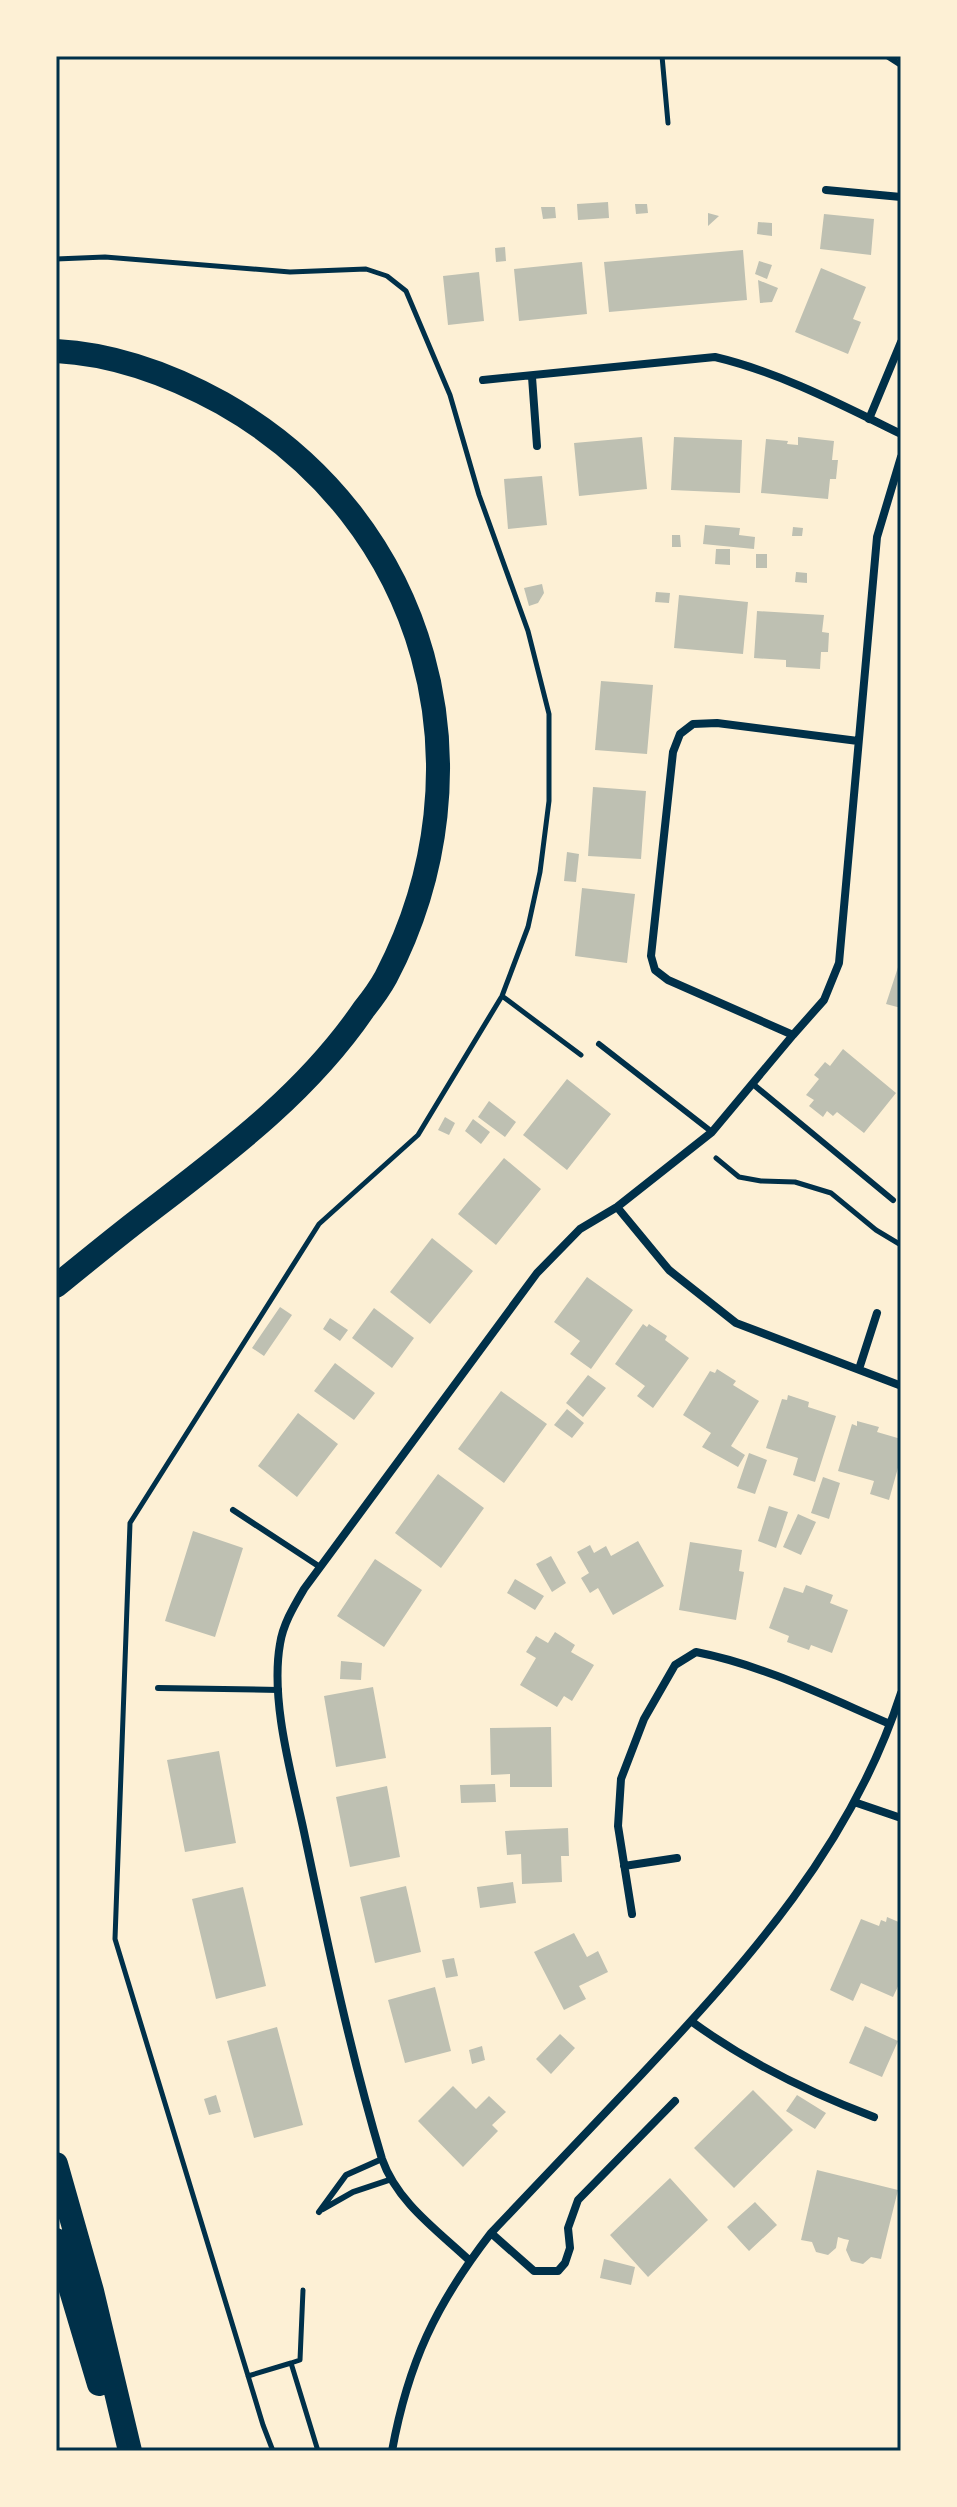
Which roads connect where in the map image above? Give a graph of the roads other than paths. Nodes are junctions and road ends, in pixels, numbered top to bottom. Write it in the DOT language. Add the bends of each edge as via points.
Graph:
graph roads {
  1 [pos="887,56"];
  2 [pos="901,65"];
  3 [pos="826,190"];
  4 [pos="901,197"];
  5 [pos="901,342"];
  6 [pos="56,351"];
  7 [pos="532,377"];
  8 [pos="483,380"];
  9 [pos="869,419"];
  10 [pos="901,434"];
  11 [pos="537,446"];
  12 [pos="901,457"];
  13 [pos="858,741"];
  14 [pos="793,1035"];
  15 [pos="599,1044"];
  16 [pos="754,1085"];
  17 [pos="712,1132"];
  18 [pos="893,1200"];
  19 [pos="617,1207"];
  20 [pos="56,1286"];
  21 [pos="877,1313"];
  22 [pos="859,1369"];
  23 [pos="899,1385"];
  24 [pos="233,1510"];
  25 [pos="320,1567"];
  26 [pos="158,1688"];
  27 [pos="279,1690"];
  28 [pos="901,1693"];
  29 [pos="890,1724"];
  30 [pos="854,1802"];
  31 [pos="901,1818"];
  32 [pos="677,1858"];
  33 [pos="624,1866"];
  34 [pos="632,1914"];
  35 [pos="691,2021"];
  36 [pos="675,2101"];
  37 [pos="874,2117"];
  38 [pos="382,2159"];
  39 [pos="56,2164"];
  40 [pos="389,2180"];
  41 [pos="491,2233"];
  42 [pos="56,2240"];
  43 [pos="470,2261"];
  44 [pos="119,2451"];
  45 [pos="130,2451"];
  46 [pos="392,2451"];
  1 -- 2 [label="lane"];
  3 -- 4 [label="street"];
  5 -- 9 [label="street"];
  6 -- 20 [label="highway" via="144,368 200,391 257,423 310,467 361,525 396,585 436,708 439,776 434,840 414,913 385,979 342,1043 230,1151"];
  7 -- 8 [label="street"];
  7 -- 9 [label="street" via="715,357 744,364"];
  7 -- 11 [label="street"];
  9 -- 10 [label="street"];
  12 -- 13 [label="street" via="877,537"];
  13 -- 14 [label="street" via="839,963 824,1000"];
  13 -- 14 [label="street" via="693,724 680,734 673,752 651,956 655,970"];
  14 -- 16 [label="street"];
  15 -- 17 [label="lane"];
  16 -- 17 [label="street"];
  16 -- 18 [label="lane"];
  17 -- 19 [label="street"];
  19 -- 22 [label="street" via="669,1270 736,1323"];
  19 -- 25 [label="street" via="580,1229 537,1273"];
  21 -- 22 [label="street"];
  22 -- 23 [label="street"];
  24 -- 25 [label="lane"];
  25 -- 27 [label="street" via="288,1617 280,1645"];
  26 -- 27 [label="lane"];
  27 -- 38 [label="street" via="329,1950"];
  28 -- 29 [label="street"];
  29 -- 30 [label="street"];
  29 -- 33 [label="street" via="725,1657 696,1652 675,1665 644,1719 621,1779 618,1826"];
  30 -- 31 [label="street"];
  30 -- 35 [label="street" via="781,1915"];
  32 -- 33 [label="street"];
  33 -- 34 [label="street"];
  35 -- 37 [label="street" via="811,2093"];
  35 -- 41 [label="street"];
  36 -- 41 [label="street" via="578,2200 568,2228 570,2248 558,2271 534,2271"];
  38 -- 40 [label="street"];
  38 -- 40 [label="lane" via="346,2175 319,2212 353,2192"];
  39 -- 45 [label="highway"];
  40 -- 43 [label="street"];
  41 -- 43 [label="street"];
  42 -- 44 [label="highway"];
  43 -- 46 [label="street" via="421,2343"];
}
